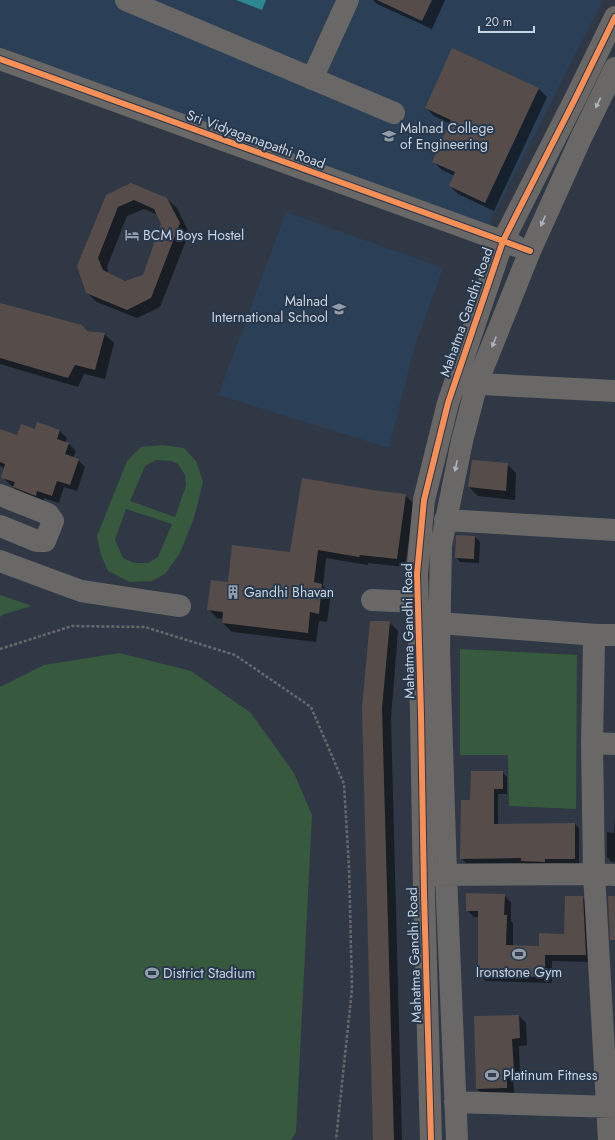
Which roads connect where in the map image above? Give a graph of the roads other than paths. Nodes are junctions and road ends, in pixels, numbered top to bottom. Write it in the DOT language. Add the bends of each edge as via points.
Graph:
graph roads {
  1 [pos="126,0"];
  2 [pos="348,0"];
  3 [pos="615,17"];
  4 [pos="0,59"];
  5 [pos="615,68"];
  6 [pos="312,79"];
  7 [pos="394,113"];
  8 [pos="503,240"];
  9 [pos="530,252"];
  10 [pos="455,382"];
  11 [pos="477,383"];
  12 [pos="615,391"];
  13 [pos="0,495"];
  14 [pos="445,520"];
  15 [pos="0,526"];
  16 [pos="615,530"];
  17 [pos="0,561"];
  18 [pos="372,600"];
  19 [pos="418,602"];
  20 [pos="180,606"];
  21 [pos="439,623"];
  22 [pos="606,635"];
  23 [pos="592,742"];
  24 [pos="615,744"];
  25 [pos="446,874"];
  26 [pos="594,874"];
  27 [pos="424,875"];
  28 [pos="615,875"];
  29 [pos="608,998"];
  30 [pos="456,1102"];
  31 [pos="611,1106"];
  32 [pos="431,1140"];
  33 [pos="457,1140"];
  34 [pos="609,1140"];
  1 -- 6 [label="street"];
  2 -- 6 [label="street"];
  3 -- 8 [label="street, Mahatma Gandhi Road"];
  4 -- 8 [label="street, Sri Vidyaganapathi Road"];
  5 -- 9 [label="street, one-way"];
  6 -- 7 [label="street"];
  8 -- 9 [label="street, Sri Vidyaganapathi Road"];
  8 -- 10 [label="street, Mahatma Gandhi Road"];
  9 -- 11 [label="street, one-way"];
  10 -- 11 [label="street"];
  10 -- 19 [label="street, Mahatma Gandhi Road" via="424,500 417,574"];
  11 -- 12 [label="street"];
  11 -- 14 [label="street, one-way"];
  13 -- 15 [label="street" via="48,514 53,522 45,541 37,541"];
  14 -- 16 [label="street"];
  14 -- 21 [label="street" via="441,545"];
  17 -- 20 [label="street" via="82,591"];
  18 -- 19 [label="street"];
  19 -- 27 [label="street, Mahatma Gandhi Road"];
  21 -- 22 [label="street"];
  21 -- 25 [label="street"];
  22 -- 23 [label="street" via="594,642"];
  23 -- 24 [label="street"];
  23 -- 26 [label="street"];
  25 -- 26 [label="street"];
  25 -- 27 [label="street"];
  25 -- 30 [label="street"];
  26 -- 28 [label="street"];
  26 -- 29 [label="street"];
  27 -- 32 [label="street, Mahatma Gandhi Road"];
  29 -- 31 [label="street"];
  30 -- 31 [label="street"];
  30 -- 33 [label="street"];
  31 -- 34 [label="street"];
}
